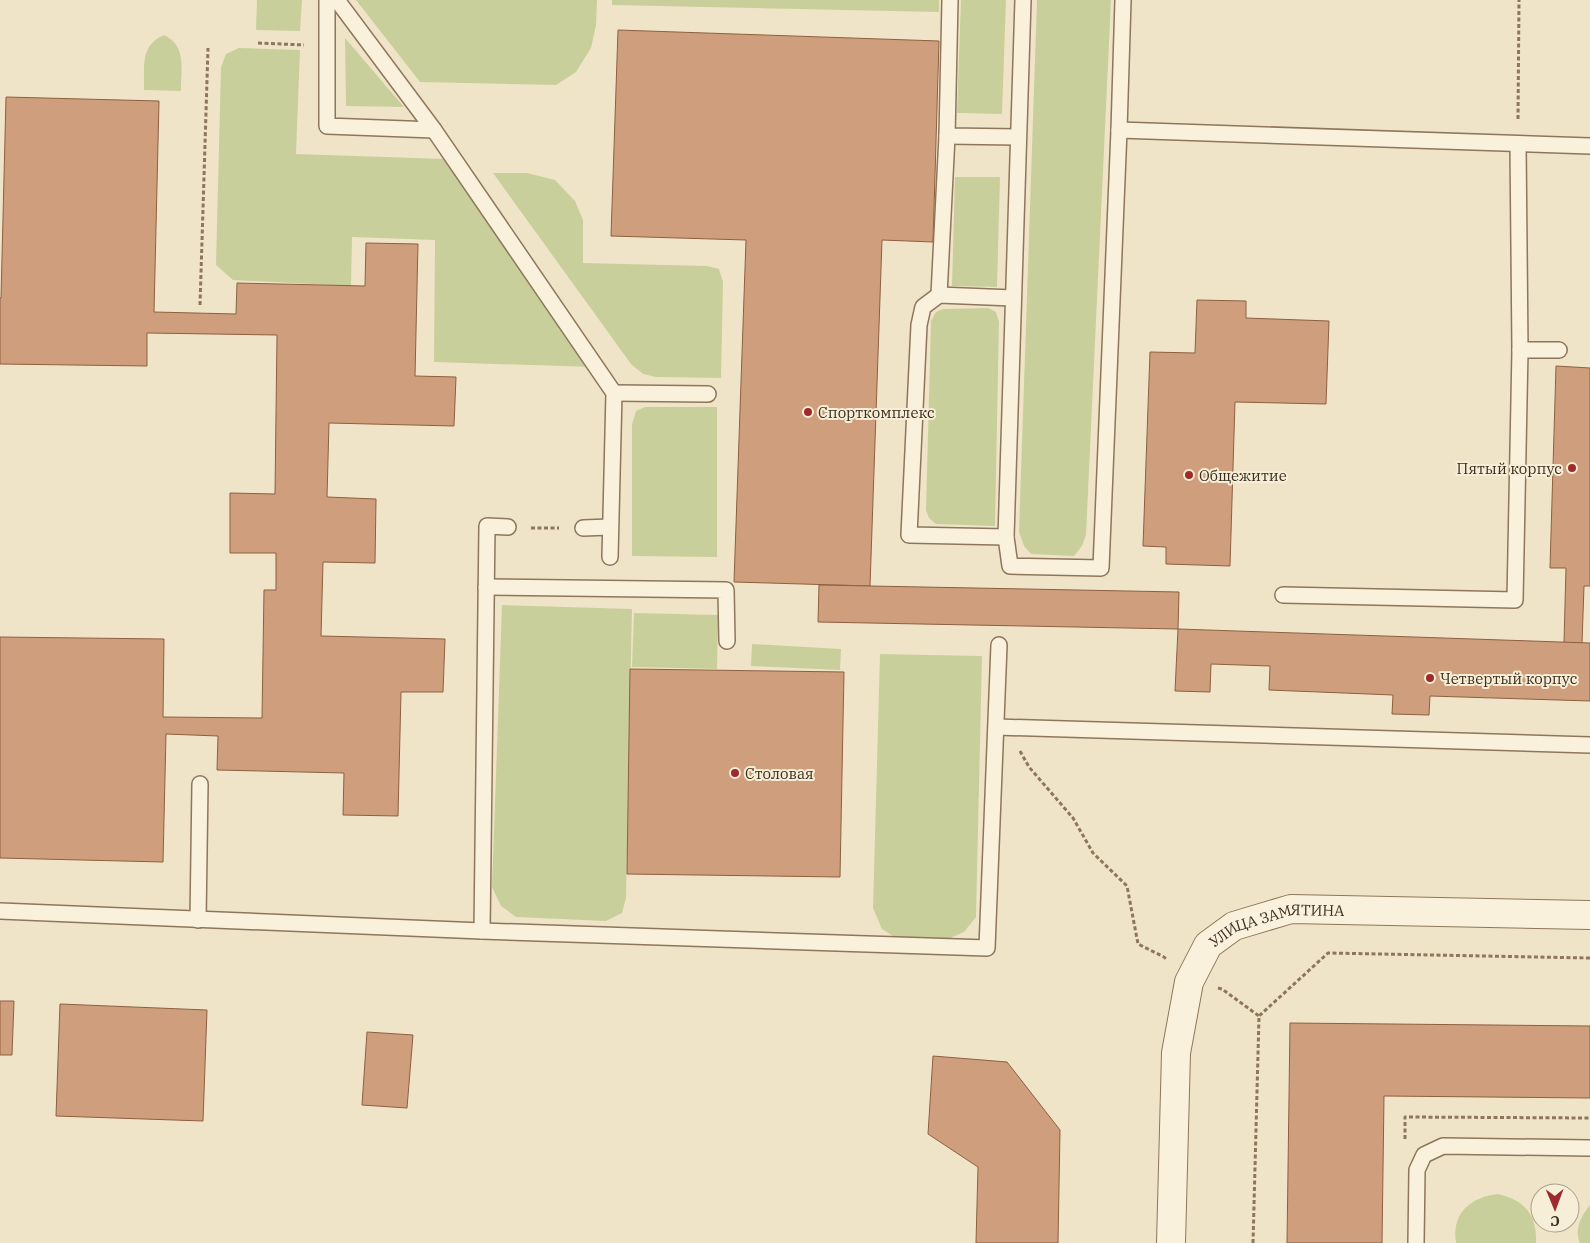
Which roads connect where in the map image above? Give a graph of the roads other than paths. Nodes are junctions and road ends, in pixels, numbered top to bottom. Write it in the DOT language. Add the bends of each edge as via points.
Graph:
graph roads {
  1 [pos="326,0"];
  2 [pos="337,0"];
  3 [pos="950,0"];
  4 [pos="1022,0"];
  5 [pos="1123,0"];
  6 [pos="434,130"];
  7 [pos="1119,130"];
  8 [pos="947,136"];
  9 [pos="1018,137"];
  10 [pos="1518,144"];
  11 [pos="1590,146"];
  12 [pos="939,295"];
  13 [pos="1012,298"];
  14 [pos="1520,350"];
  15 [pos="1559,350"];
  16 [pos="614,392"];
  17 [pos="708,394"];
  18 [pos="508,527"];
  19 [pos="610,527"];
  20 [pos="582,528"];
  21 [pos="1006,537"];
  22 [pos="610,557"];
  23 [pos="486,587"];
  24 [pos="1283,595"];
  25 [pos="727,641"];
  26 [pos="999,645"];
  27 [pos="1002,727"];
  28 [pos="1590,745"];
  29 [pos="200,784"];
  30 [pos="0,912"];
  31 [pos="1590,915"];
  32 [pos="198,920"];
  33 [pos="482,931"];
  34 [pos="1590,1148"];
  35 [pos="1171,1243"];
  36 [pos="1416,1243"];
  1 -- 6 [label="lane" via="326,126"];
  2 -- 6 [label="lane"];
  3 -- 8 [label="lane"];
  4 -- 9 [label="lane"];
  5 -- 7 [label="lane"];
  6 -- 16 [label="lane"];
  7 -- 10 [label="lane"];
  7 -- 21 [label="lane" via="1101,568 1010,566"];
  8 -- 9 [label="lane"];
  8 -- 12 [label="lane"];
  9 -- 13 [label="lane"];
  10 -- 11 [label="lane"];
  10 -- 14 [label="lane"];
  12 -- 13 [label="lane"];
  12 -- 21 [label="lane" via="923,307 919,324 909,535"];
  13 -- 21 [label="lane"];
  14 -- 15 [label="lane"];
  14 -- 24 [label="lane" via="1515,600"];
  16 -- 17 [label="lane"];
  16 -- 19 [label="lane"];
  18 -- 23 [label="lane" via="487,526"];
  19 -- 20 [label="lane"];
  19 -- 22 [label="lane"];
  23 -- 25 [label="lane" via="726,590"];
  23 -- 33 [label="lane"];
  26 -- 27 [label="lane"];
  27 -- 28 [label="lane"];
  27 -- 33 [label="lane" via="987,948"];
  29 -- 32 [label="lane"];
  30 -- 32 [label="lane"];
  31 -- 35 [label="street, УЛИЦА ЗАМЯТИНА" via="1291,909 1234,926 1208,945 1189,982 1176,1053"];
  32 -- 33 [label="lane"];
  34 -- 36 [label="lane" via="1443,1146 1424,1155 1417,1170"];
}
